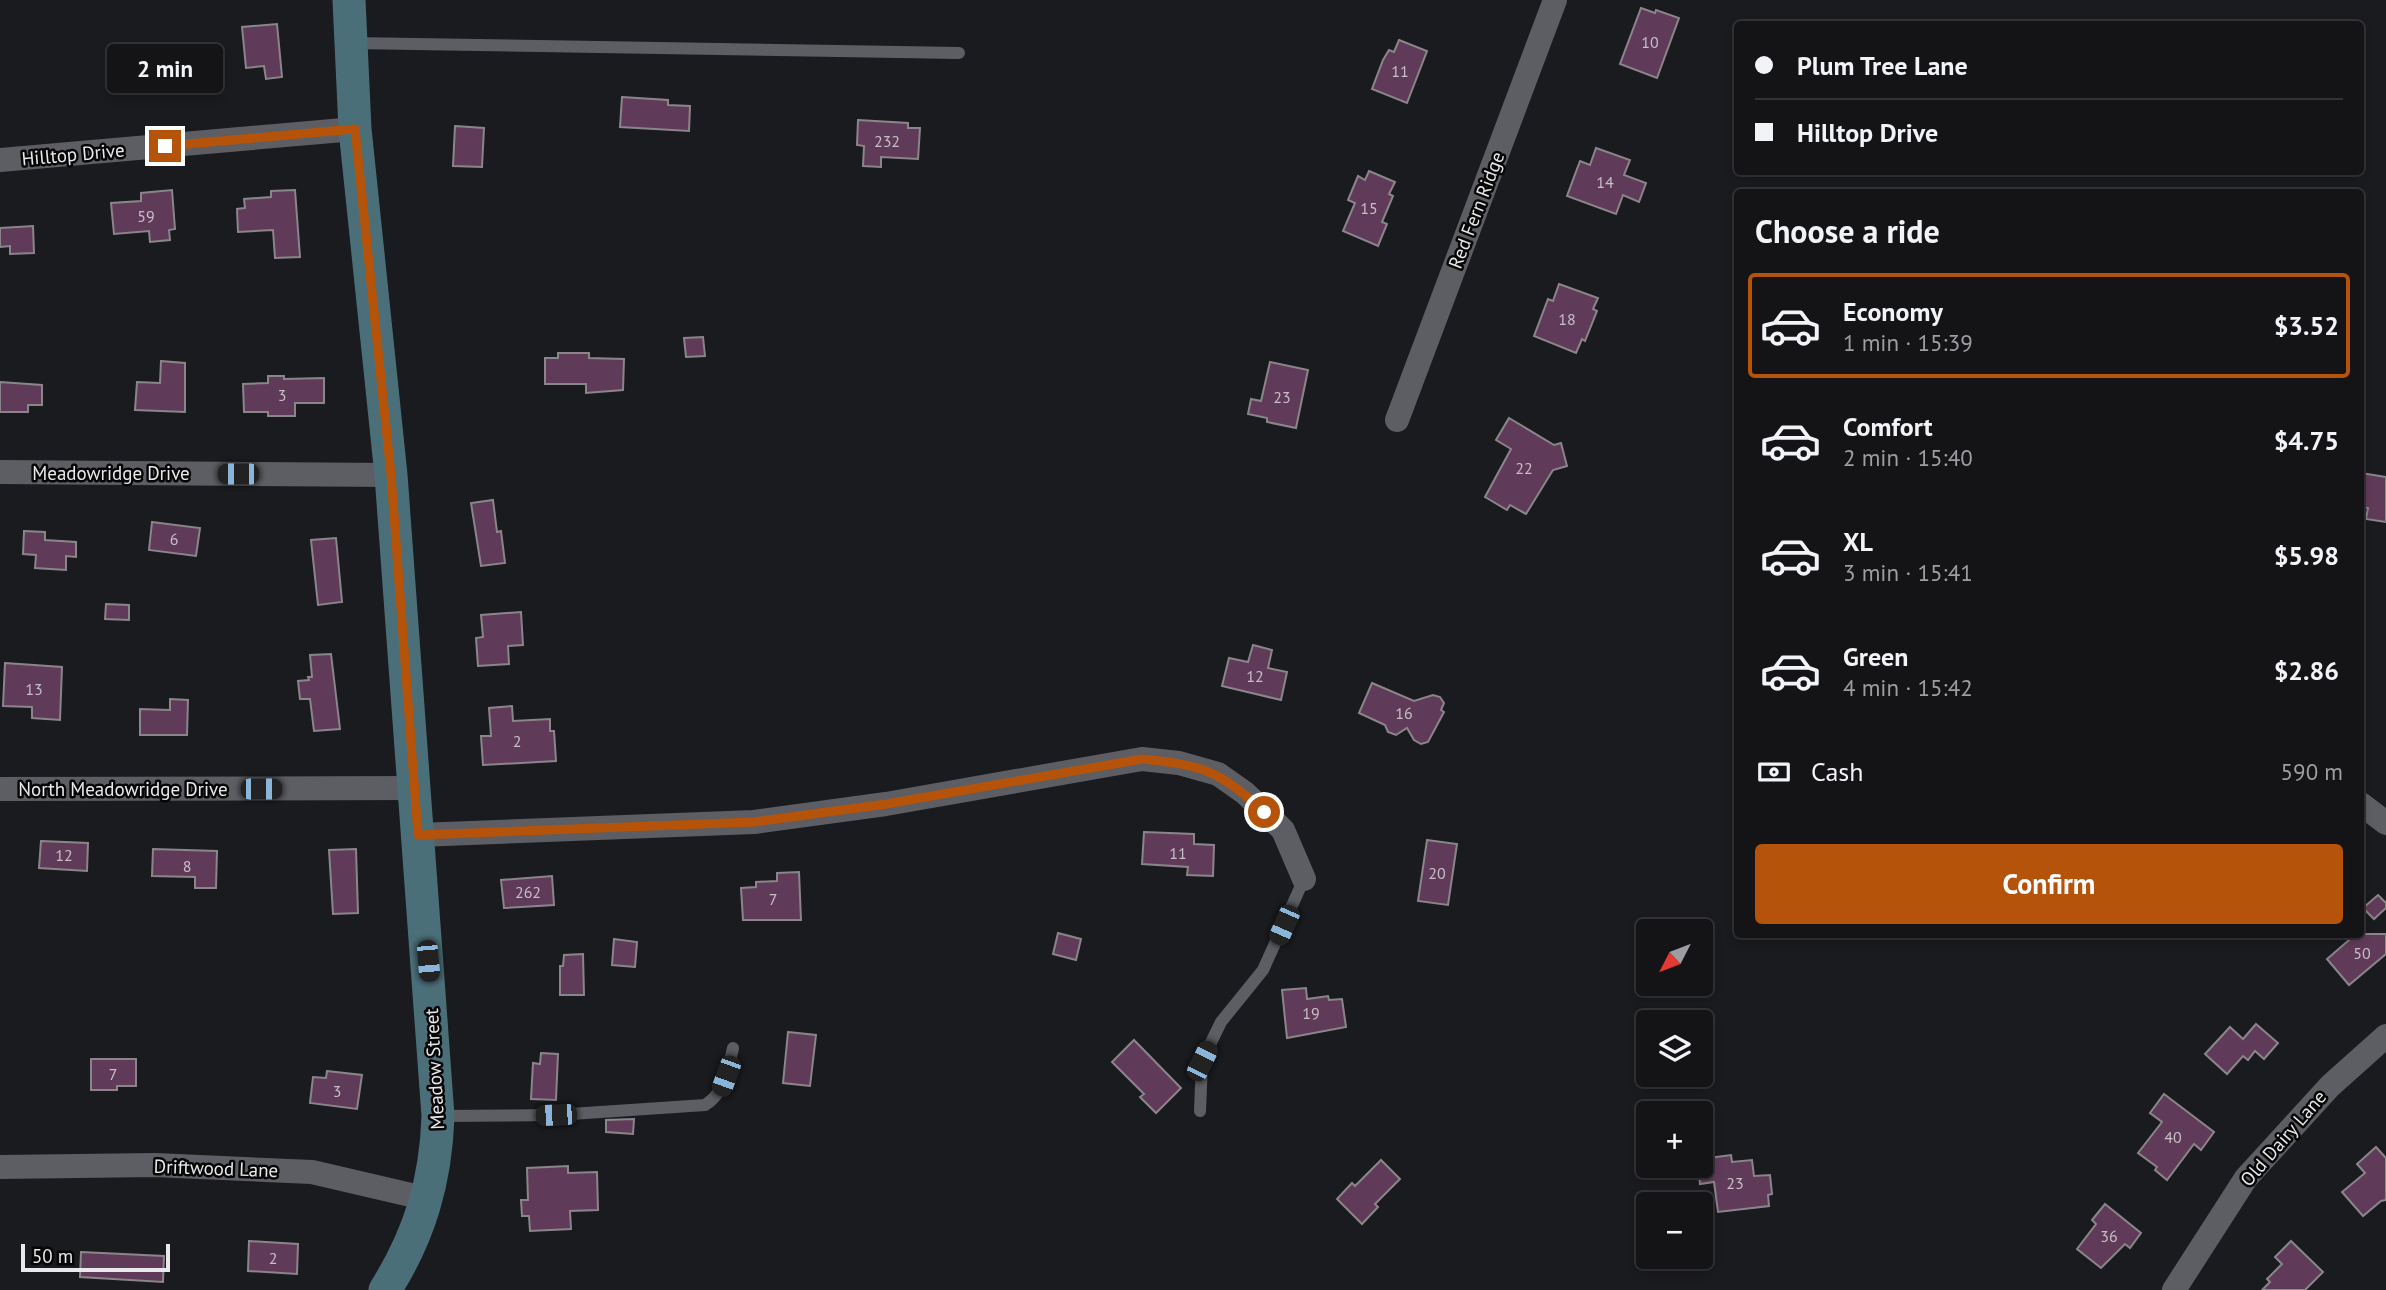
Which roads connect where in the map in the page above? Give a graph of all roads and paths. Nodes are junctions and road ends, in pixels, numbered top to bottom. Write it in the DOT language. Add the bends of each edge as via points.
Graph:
graph roads {
  1 [pos="349,0"];
  2 [pos="1556,0"];
  3 [pos="352,43"];
  4 [pos="959,53"];
  5 [pos="355,129"];
  6 [pos="0,160"];
  7 [pos="1397,420"];
  8 [pos="0,472"];
  9 [pos="391,475"];
  10 [pos="413,788"];
  11 [pos="0,789"];
  12 [pos="2364,806"];
  13 [pos="2386,823"];
  14 [pos="418,835"];
  15 [pos="1304,879"];
  16 [pos="2386,1036"];
  17 [pos="733,1048"];
  18 [pos="1200,1111"];
  19 [pos="438,1116"];
  20 [pos="0,1167"];
  21 [pos="428,1199"];
  22 [pos="386,1290"];
  23 [pos="2174,1290"];
  1 -- 3 [label="street, Meadow Street"];
  2 -- 7 [label="street, Red Fern Ridge"];
  3 -- 4 [label="lane"];
  3 -- 5 [label="street, Meadow Street"];
  5 -- 6 [label="street, Hilltop Drive"];
  5 -- 9 [label="street, Meadow Street"];
  8 -- 9 [label="street, Meadowridge Drive"];
  9 -- 10 [label="street, Meadow Street"];
  10 -- 11 [label="street, North Meadowridge Drive"];
  10 -- 14 [label="street, Meadow Street"];
  12 -- 13 [label="street"];
  14 -- 15 [label="street" via="754,822 1142,759 1218,774 1245,793 1283,830"];
  14 -- 19 [label="street, Meadow Street"];
  15 -- 18 [label="lane" via="1263,970 1222,1022 1202,1061"];
  16 -- 23 [label="street, Old Dairy Lane" via="2330,1086 2246,1178"];
  17 -- 19 [label="lane" via="721,1091 705,1105 556,1115"];
  19 -- 21 [label="street, Meadow Street"];
  20 -- 21 [label="street, Driftwood Lane" via="312,1172"];
  21 -- 22 [label="street, Meadow Street" via="407,1254"];
}
